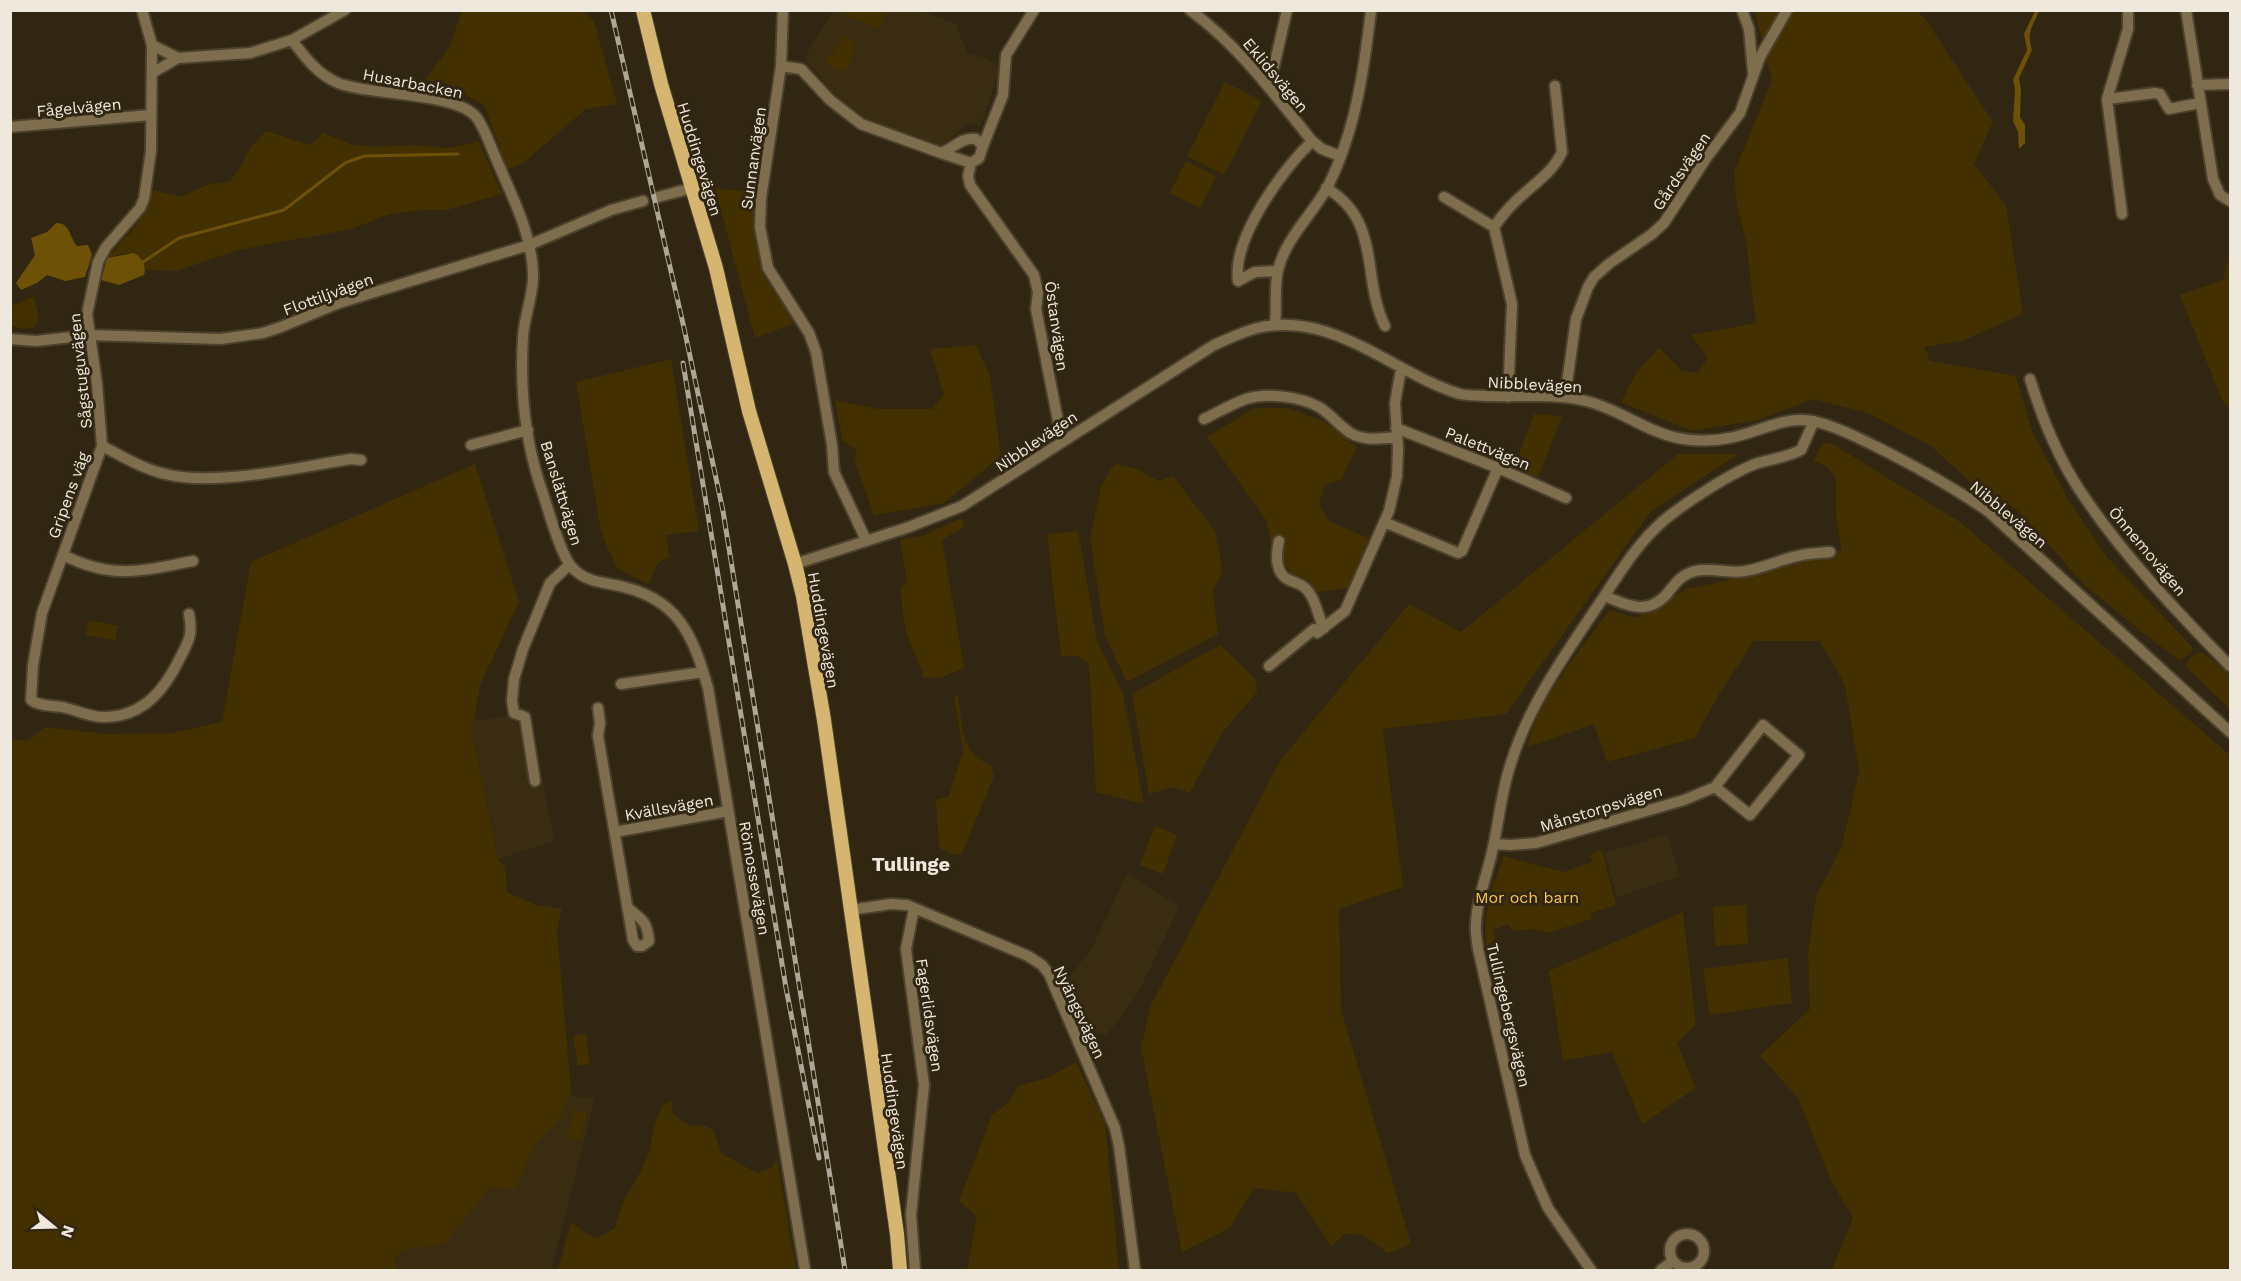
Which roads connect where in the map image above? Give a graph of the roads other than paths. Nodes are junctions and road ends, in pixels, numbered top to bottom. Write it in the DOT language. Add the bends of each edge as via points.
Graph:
graph roads {
  1 [pos="142,10"];
  2 [pos="345,10"];
  3 [pos="643,10"];
  4 [pos="783,10"];
  5 [pos="1034,10"];
  6 [pos="1190,10"];
  7 [pos="1287,10"];
  8 [pos="1371,10"];
  9 [pos="1742,10"];
  10 [pos="1787,10"];
  11 [pos="2128,10"];
  12 [pos="2186,10"];
  13 [pos="292,40"];
  14 [pos="152,45"];
  15 [pos="178,58"];
  16 [pos="781,66"];
  17 [pos="152,72"];
  18 [pos="1753,74"];
  19 [pos="2230,84"];
  20 [pos="2197,85"];
  21 [pos="1555,86"];
  22 [pos="1269,88"];
  23 [pos="2107,99"];
  24 [pos="2200,103"];
  25 [pos="150,115"];
  26 [pos="10,127"];
  27 [pos="1312,141"];
  28 [pos="984,146"];
  29 [pos="941,153"];
  30 [pos="1340,156"];
  31 [pos="971,163"];
  32 [pos="692,188"];
  33 [pos="1326,188"];
  34 [pos="1444,196"];
  35 [pos="658,197"];
  36 [pos="643,201"];
  37 [pos="2230,201"];
  38 [pos="2122,214"];
  39 [pos="1494,226"];
  40 [pos="529,245"];
  41 [pos="1278,271"];
  42 [pos="1275,325"];
  43 [pos="1385,326"];
  44 [pos="90,335"];
  45 [pos="10,339"];
  46 [pos="1401,369"];
  47 [pos="2030,379"];
  48 [pos="1508,397"];
  49 [pos="1565,397"];
  50 [pos="1204,419"];
  51 [pos="1814,422"];
  52 [pos="528,430"];
  53 [pos="1397,433"];
  54 [pos="1062,441"];
  55 [pos="471,445"];
  56 [pos="102,446"];
  57 [pos="361,460"];
  58 [pos="1498,468"];
  59 [pos="1566,498"];
  60 [pos="1384,522"];
  61 [pos="866,540"];
  62 [pos="1279,542"];
  63 [pos="1830,552"];
  64 [pos="63,555"];
  65 [pos="193,561"];
  66 [pos="795,564"];
  67 [pos="570,565"];
  68 [pos="1605,596"];
  69 [pos="189,614"];
  70 [pos="1324,628"];
  71 [pos="1269,666"];
  72 [pos="2230,666"];
  73 [pos="703,672"];
  74 [pos="621,684"];
  75 [pos="598,708"];
  76 [pos="2230,732"];
  77 [pos="535,782"];
  78 [pos="1715,787"];
  79 [pos="728,812"];
  80 [pos="615,832"];
  81 [pos="1494,844"];
  82 [pos="914,908"];
  83 [pos="628,909"];
  84 [pos="850,910"];
  85 [pos="1673,1261"];
  86 [pos="805,1270"];
  87 [pos="900,1270"];
  88 [pos="915,1270"];
  89 [pos="1135,1270"];
  90 [pos="1591,1270"];
  91 [pos="1661,1270"];
  1 -- 14 [label="street, Sågstuguvägen"];
  2 -- 13 [label="street"];
  3 -- 32 [label="main road, Huddingevägen"];
  4 -- 16 [label="street, Sunnanvägen"];
  5 -- 28 [label="street" via="1006,55 1003,95"];
  6 -- 22 [label="street, Eklidsvägen" via="1215,28"];
  7 -- 22 [label="street"];
  8 -- 30 [label="street" via="1356,109"];
  9 -- 18 [label="street" via="1749,29"];
  10 -- 18 [label="street, Gårdsvägen"];
  11 -- 23 [label="street" via="2128,29"];
  12 -- 20 [label="street"];
  13 -- 15 [label="street" via="250,53"];
  13 -- 40 [label="street, Husarbacken" via="319,72 338,83 451,104 472,112 483,128"];
  14 -- 15 [label="street"];
  14 -- 17 [label="street, Sågstuguvägen"];
  15 -- 17 [label="street"];
  16 -- 29 [label="street" via="801,69 830,100 861,124"];
  16 -- 61 [label="street, Sunnanvägen" via="761,198 764,252 768,268 809,333 816,352 834,472"];
  17 -- 25 [label="street, Sågstuguvägen"];
  18 -- 49 [label="street, Gårdsvägen" via="1740,113 1664,222 1610,263 1588,286 1576,320"];
  19 -- 20 [label="street"];
  20 -- 24 [label="street"];
  21 -- 39 [label="street" via="1562,152 1545,176 1518,198"];
  22 -- 27 [label="street, Eklidsvägen"];
  23 -- 24 [label="street" via="2154,93 2160,94 2169,109"];
  23 -- 38 [label="street"];
  24 -- 37 [label="street" via="2213,179 2220,195"];
  25 -- 26 [label="street, Fågelvägen"];
  25 -- 44 [label="street, Sågstuguvägen" via="151,151 144,199 98,262 87,314"];
  27 -- 30 [label="street, Eklidsvägen"];
  27 -- 41 [label="street" via="1257,213 1237,261 1238,281 1255,272"];
  28 -- 29 [label="street" via="969,138"];
  28 -- 31 [label="street" via="979,158"];
  29 -- 31 [label="street"];
  30 -- 33 [label="street"];
  31 -- 54 [label="street, Östanvägen" via="970,185 1034,274 1036,309"];
  32 -- 35 [label="street"];
  32 -- 66 [label="main road, Huddingevägen" via="716,268 749,411"];
  33 -- 41 [label="street" via="1294,235"];
  33 -- 43 [label="street" via="1350,206 1360,224"];
  34 -- 39 [label="street"];
  36 -- 40 [label="street, Flottiljvägen" via="611,210"];
  39 -- 48 [label="street" via="1512,304"];
  40 -- 44 [label="street, Flottiljvägen" via="339,303 262,333 195,340"];
  40 -- 52 [label="street, Banslättvägen" via="533,279 523,340"];
  41 -- 42 [label="street"];
  42 -- 46 [label="street, Nibblevägen" via="1341,336"];
  42 -- 54 [label="street, Nibblevägen" via="1256,328 1214,345"];
  44 -- 45 [label="street, Flottiljvägen" via="36,341"];
  44 -- 56 [label="street, Sågstuguvägen"];
  46 -- 48 [label="street, Nibblevägen" via="1462,395"];
  46 -- 53 [label="street" via="1395,403"];
  47 -- 72 [label="street, Önnemovägen" via="2059,454 2080,491 2116,542"];
  48 -- 49 [label="street, Nibblevägen"];
  49 -- 51 [label="street, Nibblevägen" via="1603,406 1684,439 1728,439 1790,421"];
  50 -- 53 [label="street" via="1246,399 1274,397 1317,406 1357,437"];
  51 -- 68 [label="street, Tullingebergsvägen" via="1801,450 1741,472 1661,523"];
  51 -- 76 [label="street, Nibblevägen" via="1838,428 1907,462 1950,485 1989,513"];
  52 -- 55 [label="street, Banslättvägen"];
  52 -- 67 [label="street, Banslättvägen" via="538,478"];
  53 -- 58 [label="street, Palettvägen"];
  53 -- 60 [label="street" via="1397,476"];
  54 -- 61 [label="street, Nibblevägen" via="962,506"];
  56 -- 57 [label="street, Sågstuguvägen" via="150,469 184,477 233,476"];
  56 -- 64 [label="street, Gripens väg"];
  58 -- 59 [label="street, Palettvägen"];
  58 -- 60 [label="street" via="1458,553"];
  60 -- 70 [label="street" via="1345,611"];
  61 -- 66 [label="street, Nibblevägen"];
  62 -- 70 [label="street" via="1279,572 1305,586"];
  63 -- 68 [label="street" via="1801,555 1744,571 1693,571 1679,578 1653,606 1633,606"];
  64 -- 65 [label="street, Gripens väg" via="117,572"];
  64 -- 69 [label="street, Gripens väg" via="46,599 36,643 31,700 36,704 101,717 137,710 156,697 175,669 192,631"];
  66 -- 84 [label="main road, Huddingevägen" via="822,708"];
  67 -- 73 [label="street, Römossevägen" via="594,582 628,588 669,608 693,642"];
  67 -- 77 [label="street" via="549,584 514,679 514,713 525,717"];
  68 -- 81 [label="street, Tullingebergsvägen" via="1542,693 1525,727 1510,763"];
  70 -- 71 [label="street" via="1317,633 1314,629"];
  73 -- 74 [label="street"];
  73 -- 79 [label="street, Römossevägen"];
  75 -- 80 [label="street, Kvällsvägen" via="598,736"];
  78 -- 78 [label="street, Månstorpsvägen" via="1750,815 1799,755 1763,725"];
  78 -- 81 [label="street, Månstorpsvägen" via="1684,800 1536,843"];
  79 -- 80 [label="street, Kvällsvägen"];
  79 -- 86 [label="street, Römossevägen"];
  80 -- 83 [label="street, Kvällsvägen"];
  81 -- 90 [label="street, Tullingebergsvägen" via="1475,924 1478,950 1525,1155 1548,1208"];
  82 -- 84 [label="street, Nyängsvägen" via="891,904"];
  82 -- 88 [label="street, Fagerlidsvägen" via="906,949 924,1085 911,1215"];
  82 -- 89 [label="street, Nyängsvägen" via="1028,956 1049,974 1115,1128"];
  84 -- 87 [label="main road, Huddingevägen"];
  85 -- 91 [label="street"];
}
